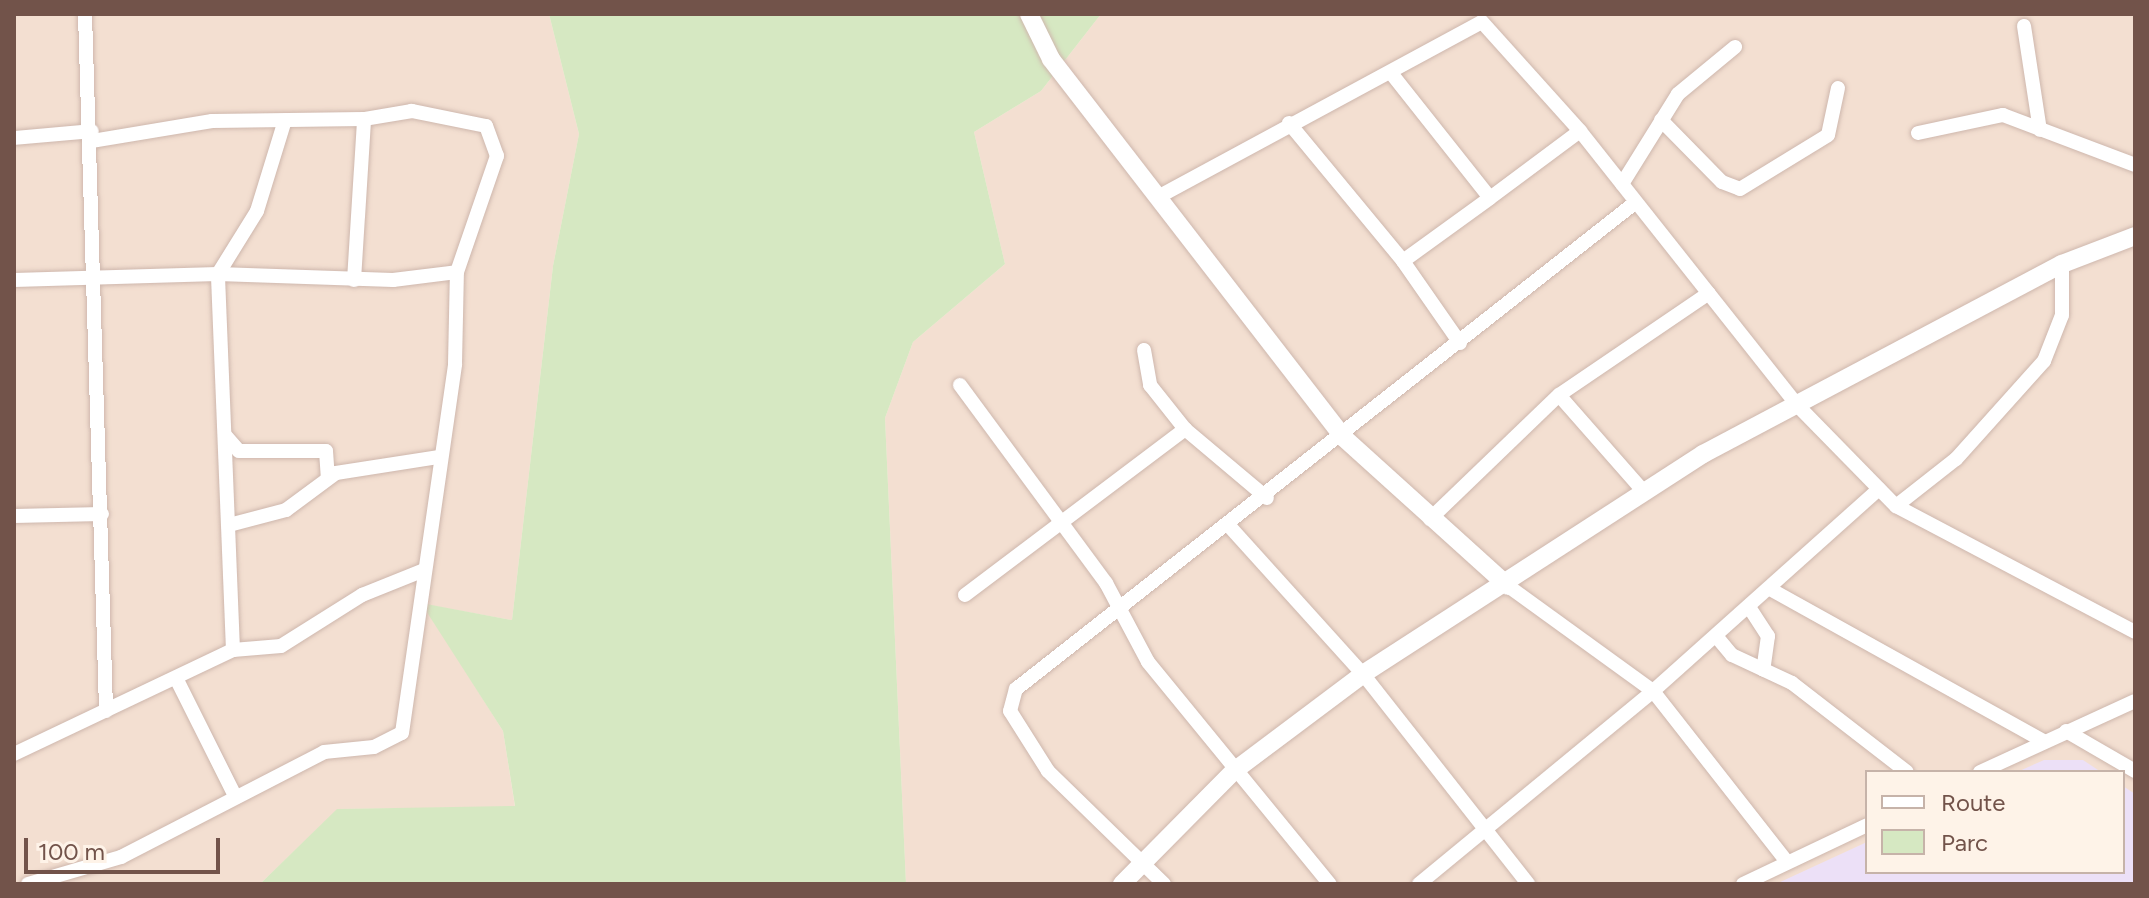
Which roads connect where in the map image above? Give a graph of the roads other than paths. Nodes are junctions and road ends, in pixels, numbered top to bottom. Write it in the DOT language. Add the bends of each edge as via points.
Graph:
graph roads {
  1 [pos="85,14"];
  2 [pos="1029,14"];
  3 [pos="1488,18"];
  4 [pos="2024,26"];
  5 [pos="1735,47"];
  6 [pos="1391,73"];
  7 [pos="1838,88"];
  8 [pos="364,119"];
  9 [pos="285,120"];
  10 [pos="1661,120"];
  11 [pos="1289,123"];
  12 [pos="2040,130"];
  13 [pos="1580,131"];
  14 [pos="1918,133"];
  15 [pos="93,136"];
  16 [pos="14,138"];
  17 [pos="2135,165"];
  18 [pos="1622,184"];
  19 [pos="1158,197"];
  20 [pos="1490,198"];
  21 [pos="1636,202"];
  22 [pos="2135,236"];
  23 [pos="1403,261"];
  24 [pos="2062,264"];
  25 [pos="457,272"];
  26 [pos="218,274"];
  27 [pos="91,276"];
  28 [pos="14,280"];
  29 [pos="354,280"];
  30 [pos="1709,293"];
  31 [pos="1460,343"];
  32 [pos="1144,350"];
  33 [pos="960,385"];
  34 [pos="1559,395"];
  35 [pos="1799,407"];
  36 [pos="1185,429"];
  37 [pos="225,435"];
  38 [pos="1343,437"];
  39 [pos="438,457"];
  40 [pos="328,477"];
  41 [pos="1879,489"];
  42 [pos="1645,493"];
  43 [pos="1267,498"];
  44 [pos="1896,506"];
  45 [pos="102,514"];
  46 [pos="14,516"];
  47 [pos="1430,519"];
  48 [pos="1062,523"];
  49 [pos="229,525"];
  50 [pos="1230,527"];
  51 [pos="422,571"];
  52 [pos="1508,586"];
  53 [pos="1770,589"];
  54 [pos="965,595"];
  55 [pos="1117,605"];
  56 [pos="1749,607"];
  57 [pos="2135,632"];
  58 [pos="1716,636"];
  59 [pos="233,650"];
  60 [pos="1763,670"];
  61 [pos="1363,674"];
  62 [pos="177,680"];
  63 [pos="1653,691"];
  64 [pos="2135,701"];
  65 [pos="106,711"];
  66 [pos="2066,731"];
  67 [pos="2043,741"];
  68 [pos="14,754"];
  69 [pos="1904,770"];
  70 [pos="1984,770"];
  71 [pos="1234,771"];
  72 [pos="2135,771"];
  73 [pos="234,794"];
  74 [pos="1865,826"];
  75 [pos="1490,829"];
  76 [pos="1787,862"];
  77 [pos="1142,863"];
  78 [pos="28,884"];
  79 [pos="1122,884"];
  80 [pos="1164,884"];
  81 [pos="1330,884"];
  82 [pos="1419,884"];
  83 [pos="1528,884"];
  84 [pos="1743,884"];
  1 -- 15 [label="street"];
  2 -- 19 [label="street" via="1051,59"];
  3 -- 6 [label="street"];
  3 -- 13 [label="street"];
  4 -- 12 [label="street"];
  5 -- 10 [label="street" via="1678,94"];
  6 -- 11 [label="street"];
  6 -- 20 [label="street"];
  7 -- 10 [label="street" via="1828,135 1740,189 1722,182"];
  8 -- 9 [label="street"];
  8 -- 25 [label="street" via="438,112 468,117 494,137 497,156"];
  8 -- 29 [label="street"];
  9 -- 15 [label="street" via="212,121"];
  9 -- 26 [label="street" via="257,211"];
  10 -- 18 [label="street"];
  11 -- 19 [label="street"];
  11 -- 23 [label="street"];
  12 -- 14 [label="street" via="2003,115"];
  12 -- 17 [label="street"];
  13 -- 18 [label="street"];
  13 -- 20 [label="street"];
  15 -- 16 [label="street"];
  15 -- 27 [label="street"];
  18 -- 21 [label="street"];
  19 -- 38 [label="street"];
  20 -- 23 [label="street"];
  21 -- 30 [label="street"];
  21 -- 31 [label="street"];
  22 -- 24 [label="street"];
  23 -- 31 [label="street"];
  24 -- 35 [label="street"];
  24 -- 44 [label="street" via="2062,315 2044,361 1997,419"];
  25 -- 29 [label="street"];
  25 -- 39 [label="street" via="455,364"];
  26 -- 27 [label="street"];
  26 -- 29 [label="street"];
  26 -- 37 [label="street"];
  27 -- 28 [label="street"];
  27 -- 45 [label="street"];
  30 -- 34 [label="street"];
  30 -- 35 [label="street"];
  31 -- 38 [label="street"];
  32 -- 36 [label="street" via="1150,385"];
  33 -- 48 [label="street"];
  34 -- 42 [label="street"];
  34 -- 47 [label="street"];
  35 -- 41 [label="street"];
  35 -- 42 [label="street" via="1703,454"];
  36 -- 43 [label="street"];
  36 -- 48 [label="street"];
  37 -- 40 [label="street" via="239,451 326,451"];
  37 -- 49 [label="street"];
  38 -- 43 [label="street"];
  38 -- 47 [label="street"];
  39 -- 40 [label="street"];
  39 -- 51 [label="street"];
  40 -- 49 [label="street" via="286,510"];
  41 -- 44 [label="street"];
  41 -- 53 [label="street"];
  42 -- 52 [label="street"];
  43 -- 50 [label="street"];
  44 -- 57 [label="street"];
  45 -- 46 [label="street"];
  45 -- 65 [label="street"];
  47 -- 52 [label="street"];
  48 -- 54 [label="street"];
  48 -- 55 [label="street"];
  49 -- 59 [label="street"];
  50 -- 55 [label="street"];
  50 -- 61 [label="street"];
  51 -- 59 [label="street" via="362,595 281,646"];
  51 -- 73 [label="street" via="402,733 374,747 324,752"];
  52 -- 61 [label="street"];
  52 -- 63 [label="street"];
  53 -- 56 [label="street"];
  53 -- 67 [label="street"];
  55 -- 71 [label="street" via="1148,662"];
  55 -- 77 [label="street" via="1016,689 1010,711 1056,780"];
  56 -- 58 [label="street"];
  56 -- 60 [label="street" via="1768,636"];
  58 -- 60 [label="street" via="1732,655"];
  58 -- 63 [label="street"];
  59 -- 62 [label="street"];
  60 -- 69 [label="street" via="1792,683"];
  61 -- 71 [label="street"];
  61 -- 75 [label="street"];
  62 -- 65 [label="street"];
  62 -- 73 [label="street"];
  63 -- 75 [label="street"];
  63 -- 76 [label="street"];
  64 -- 66 [label="street"];
  65 -- 68 [label="street"];
  66 -- 67 [label="street"];
  66 -- 72 [label="street"];
  67 -- 70 [label="street"];
  71 -- 77 [label="street"];
  71 -- 81 [label="street"];
  73 -- 78 [label="street" via="121,857"];
  74 -- 76 [label="street"];
  75 -- 82 [label="street"];
  75 -- 83 [label="street"];
  76 -- 84 [label="street"];
  77 -- 79 [label="street"];
  77 -- 80 [label="street"];
}
